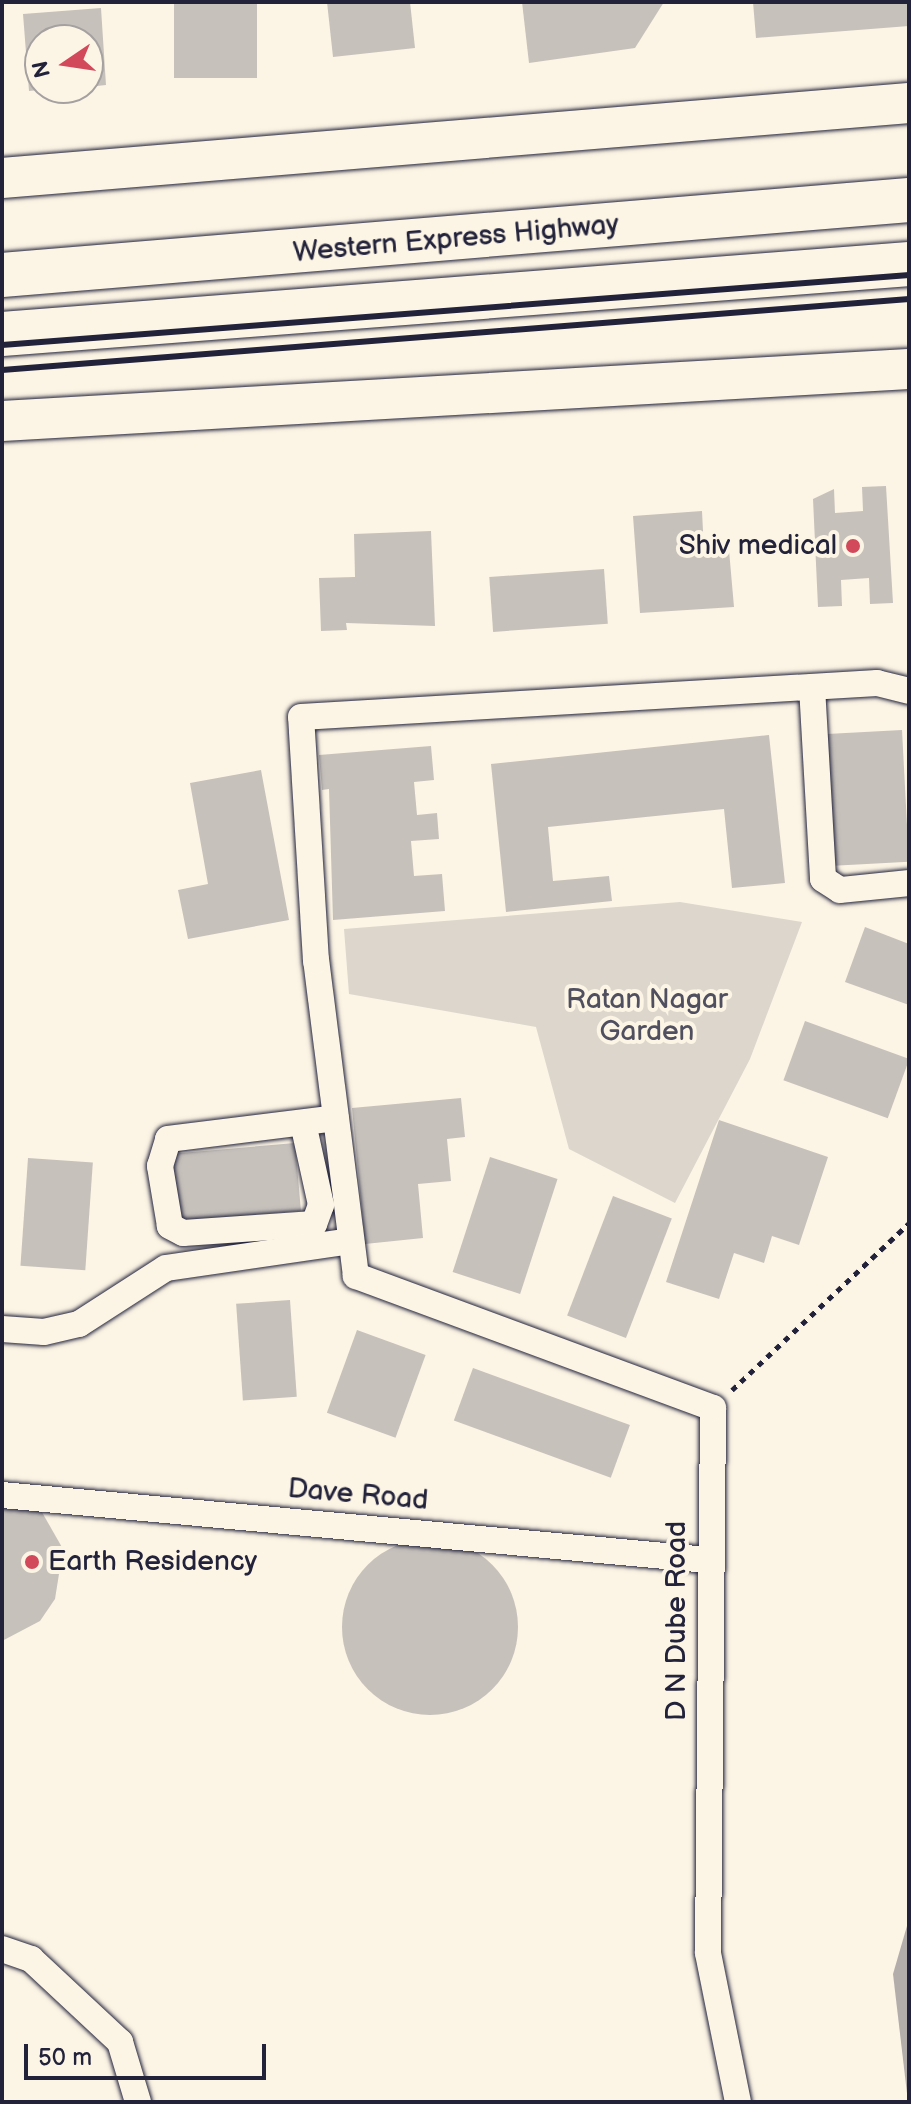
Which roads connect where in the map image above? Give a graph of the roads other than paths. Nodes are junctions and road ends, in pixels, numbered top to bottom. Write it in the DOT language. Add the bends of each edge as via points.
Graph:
graph roads {
  1 [pos="909,103"];
  2 [pos="2,178"];
  3 [pos="909,200"];
  4 [pos="909,264"];
  5 [pos="2,275"];
  6 [pos="2,334"];
  7 [pos="909,369"];
  8 [pos="2,421"];
  9 [pos="812,687"];
  10 [pos="909,691"];
  11 [pos="909,883"];
  12 [pos="336,1118"];
  13 [pos="303,1123"];
  14 [pos="351,1241"];
  15 [pos="2,1329"];
  16 [pos="2,1495"];
  17 [pos="708,1560"];
  18 [pos="2,1949"];
  19 [pos="138,2102"];
  20 [pos="738,2102"];
  1 -- 2 [label="main road"];
  3 -- 5 [label="highway, Western Express Highway"];
  4 -- 6 [label="highway, Western Express Highway"];
  7 -- 8 [label="main road"];
  9 -- 10 [label="street" via="877,683"];
  9 -- 11 [label="street" via="823,879 840,890"];
  9 -- 12 [label="street" via="301,717 316,961"];
  12 -- 13 [label="street"];
  12 -- 14 [label="street"];
  13 -- 13 [label="street" via="168,1139 160,1166 170,1226 183,1233 314,1224 321,1205"];
  14 -- 15 [label="street" via="166,1268 79,1324 44,1332"];
  14 -- 17 [label="street, D N Dube Road" via="356,1276 713,1408"];
  16 -- 17 [label="street, Dave Road"];
  17 -- 20 [label="street, D N Dube Road" via="708,1953"];
  18 -- 19 [label="street" via="31,1959 120,2042"];
}
